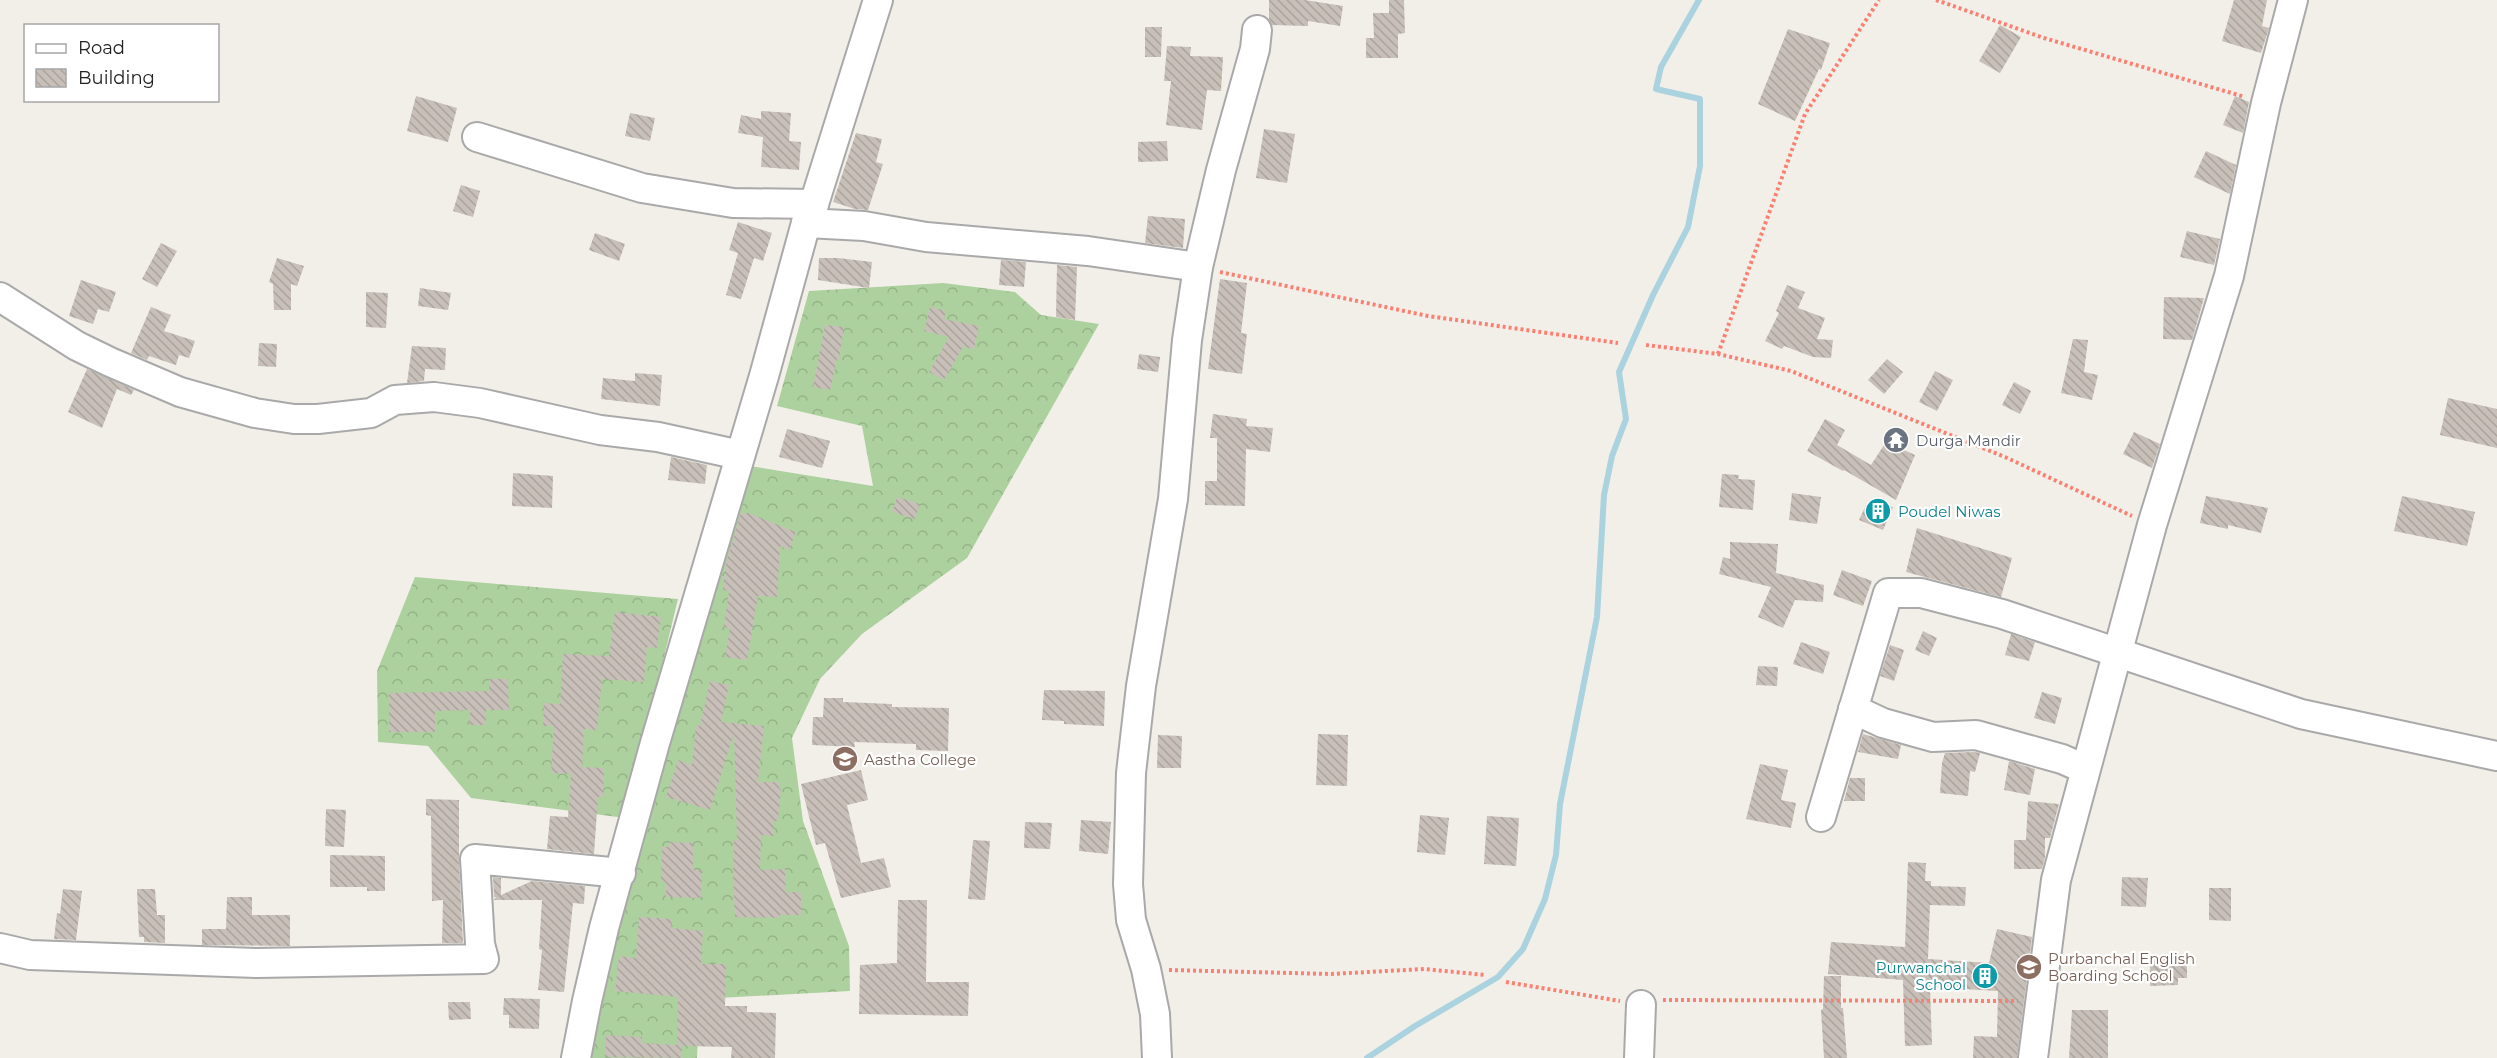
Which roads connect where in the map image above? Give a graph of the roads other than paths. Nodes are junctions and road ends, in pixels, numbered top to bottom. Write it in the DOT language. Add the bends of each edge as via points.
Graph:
graph roads {
  1 [pos="878,0"];
  2 [pos="2293,0"];
  3 [pos="1257,30"];
  4 [pos="477,137"];
  5 [pos="810,213"];
  6 [pos="1198,267"];
  7 [pos="0,297"];
  8 [pos="740,455"];
  9 [pos="2117,654"];
  10 [pos="1853,709"];
  11 [pos="2497,756"];
  12 [pos="2085,770"];
  13 [pos="1821,817"];
  14 [pos="621,873"];
  15 [pos="0,948"];
  16 [pos="1641,1005"];
  17 [pos="576,1058"];
  18 [pos="1157,1058"];
  19 [pos="1639,1058"];
  20 [pos="2032,1058"];
  1 -- 5 [label="street"];
  2 -- 9 [label="street" via="2266,103 2229,276 2152,525"];
  3 -- 6 [label="street"];
  4 -- 5 [label="street" via="642,188"];
  5 -- 6 [label="street" via="936,238 1088,251"];
  5 -- 8 [label="street"];
  6 -- 18 [label="street" via="1187,340 1173,499 1141,686 1129,801 1131,920 1155,1014"];
  7 -- 8 [label="street" via="76,346 110,362 180,392 255,413 318,419 371,413 395,400 434,397"];
  8 -- 14 [label="street"];
  9 -- 10 [label="street" via="2001,614 1920,593 1888,593"];
  9 -- 11 [label="street" via="2301,714"];
  9 -- 12 [label="street"];
  10 -- 12 [label="street" via="1883,723 1933,737 1976,735 2062,759"];
  10 -- 13 [label="street"];
  12 -- 20 [label="street" via="2055,880"];
  14 -- 15 [label="street" via="475,859 484,959 257,963 30,955"];
  14 -- 17 [label="street"];
  16 -- 19 [label="street"];
}
